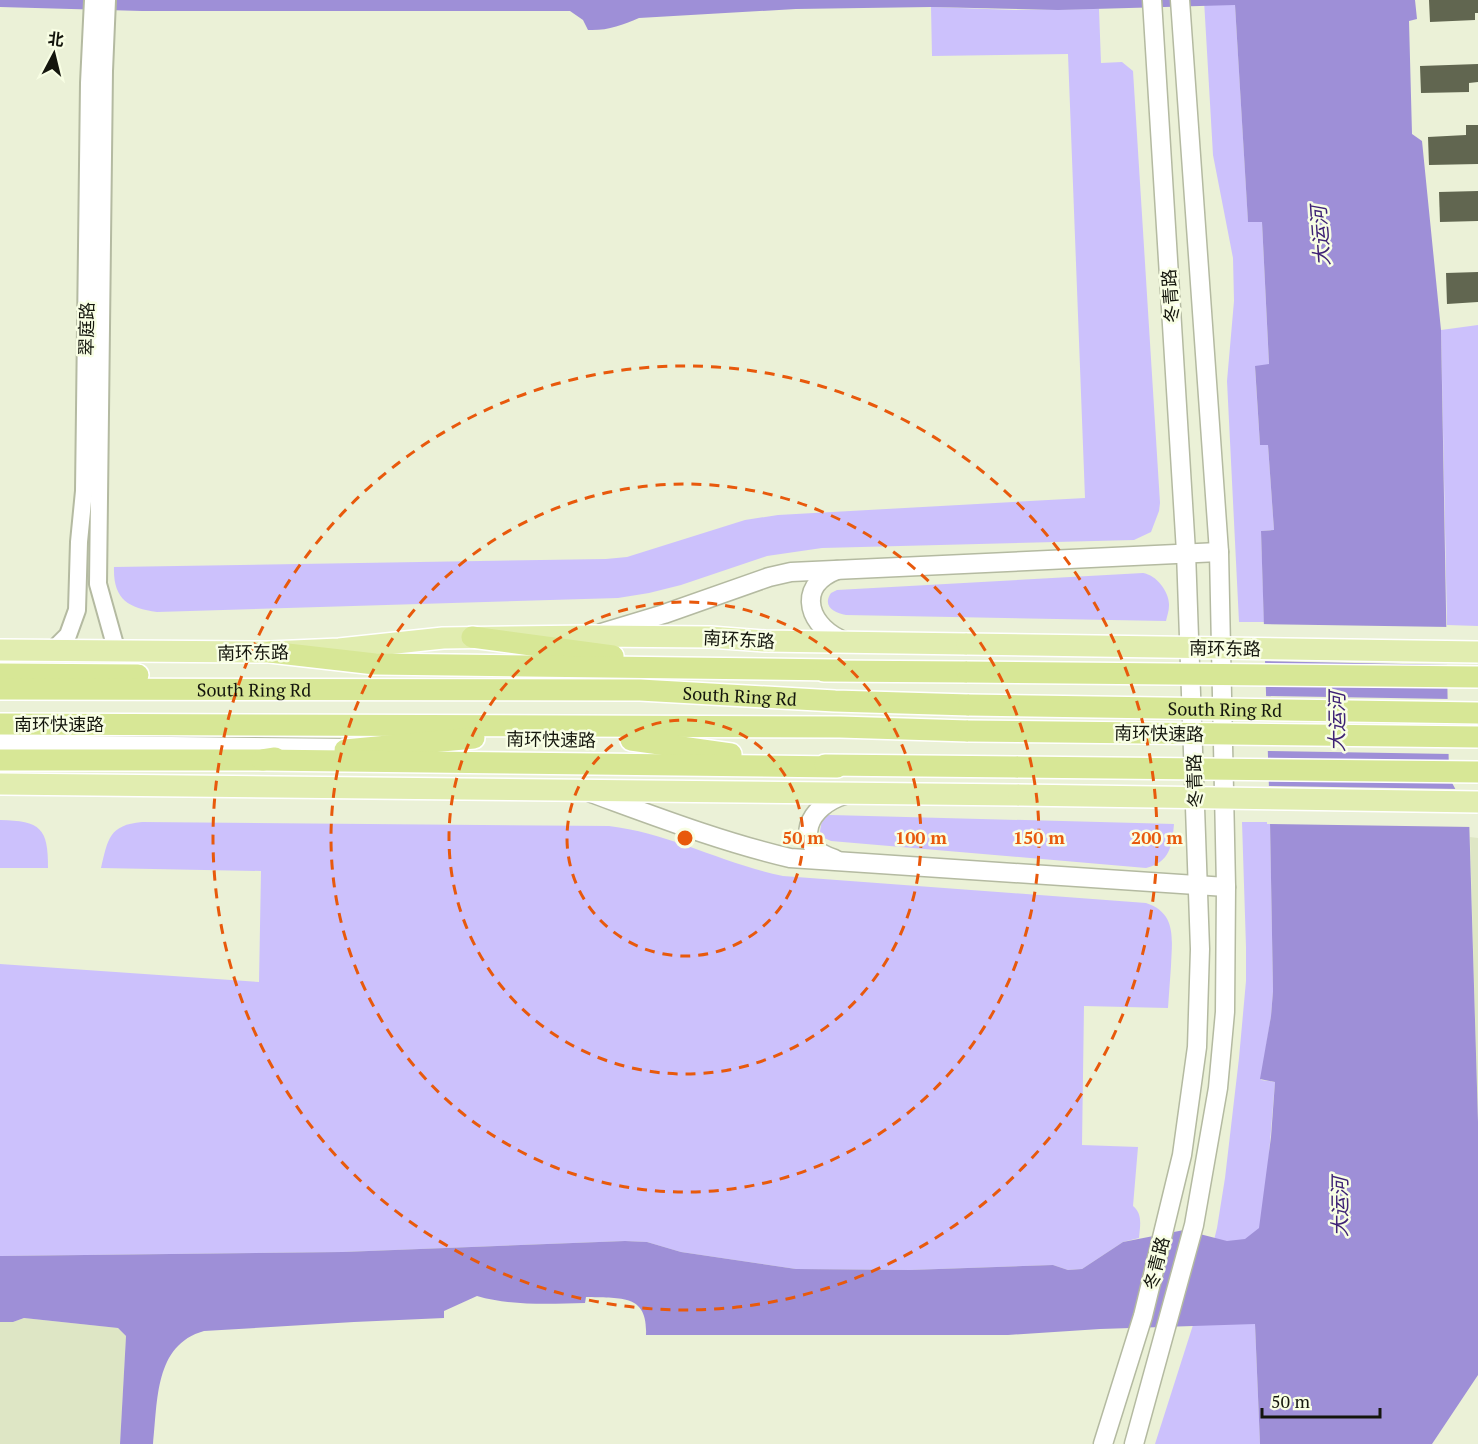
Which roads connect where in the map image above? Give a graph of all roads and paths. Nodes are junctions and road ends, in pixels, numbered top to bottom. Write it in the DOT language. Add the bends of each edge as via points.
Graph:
graph roads {
  1 [pos="93,0"];
  2 [pos="107,0"];
  3 [pos="1180,5"];
  4 [pos="1152,6"];
  5 [pos="98,19"];
  6 [pos="1186,552"];
  7 [pos="1219,552"];
  8 [pos="839,570"];
  9 [pos="591,636"];
  10 [pos="472,637"];
  11 [pos="848,642"];
  12 [pos="0,650"];
  13 [pos="52,651"];
  14 [pos="117,652"];
  15 [pos="270,652"];
  16 [pos="1478,652"];
  17 [pos="709,669"];
  18 [pos="837,670"];
  19 [pos="0,674"];
  20 [pos="1478,677"];
  21 [pos="0,681"];
  22 [pos="733,681"];
  23 [pos="0,688"];
  24 [pos="65,689"];
  25 [pos="640,690"];
  26 [pos="1478,712"];
  27 [pos="0,724"];
  28 [pos="262,725"];
  29 [pos="840,727"];
  30 [pos="1478,737"];
  31 [pos="474,738"];
  32 [pos="631,740"];
  33 [pos="0,742"];
  34 [pos="372,747"];
  35 [pos="0,760"];
  36 [pos="262,760"];
  37 [pos="837,767"];
  38 [pos="1478,772"];
  39 [pos="0,784"];
  40 [pos="581,790"];
  41 [pos="854,793"];
  42 [pos="1478,802"];
  43 [pos="848,863"];
  44 [pos="1198,886"];
  45 [pos="1226,887"];
  46 [pos="1103,1444"];
  47 [pos="1134,1444"];
  1 -- 5 [label="street, 翠庭路"];
  2 -- 5 [label="street, 翠庭路"];
  3 -- 7 [label="main road, 冬青路"];
  4 -- 6 [label="main road, 冬青路"];
  5 -- 13 [label="street, 翠庭路" via="77,610 68,635"];
  5 -- 14 [label="street, 翠庭路" via="104,71 98,584"];
  6 -- 7 [label="main road"];
  6 -- 8 [label="main road"];
  6 -- 44 [label="main road, 冬青路"];
  7 -- 45 [label="main road, 冬青路"];
  8 -- 9 [label="main road" via="769,576"];
  8 -- 11 [label="main road" via="819,582 812,596 813,612 822,628"];
  9 -- 10 [label="main road, 南环东路"];
  9 -- 11 [label="main road, 南环东路"];
  10 -- 15 [label="main road, 南环东路"];
  10 -- 17 [label="highway"];
  11 -- 16 [label="main road, 南环东路, bridge"];
  12 -- 13 [label="main road, 南环东路"];
  13 -- 14 [label="main road, 南环东路"];
  14 -- 15 [label="main road, 南环东路"];
  15 -- 17 [label="highway" via="375,664"];
  17 -- 18 [label="highway"];
  18 -- 20 [label="highway, bridge"];
  18 -- 22 [label="highway"];
  19 -- 22 [label="highway"];
  21 -- 24 [label="highway"];
  22 -- 25 [label="highway"];
  23 -- 24 [label="highway, South Ring Rd"];
  24 -- 25 [label="highway, South Ring Rd"];
  25 -- 26 [label="highway, South Ring Rd, bridge" via="969,705"];
  27 -- 28 [label="highway, 南环快速路"];
  28 -- 29 [label="highway, 南环快速路"];
  28 -- 31 [label="highway, 南环快速路"];
  29 -- 30 [label="highway, 南环快速路, bridge"];
  29 -- 32 [label="highway, 南环快速路"];
  31 -- 32 [label="highway, 南环快速路"];
  31 -- 34 [label="highway"];
  32 -- 37 [label="highway"];
  33 -- 34 [label="street"];
  34 -- 36 [label="highway"];
  35 -- 36 [label="highway"];
  36 -- 37 [label="highway"];
  37 -- 38 [label="highway, bridge"];
  39 -- 40 [label="main road"];
  40 -- 41 [label="main road"];
  40 -- 43 [label="main road" via="744,847 790,858"];
  41 -- 42 [label="main road, bridge"];
  41 -- 43 [label="main road" via="820,807 808,830 818,852"];
  43 -- 44 [label="main road"];
  44 -- 45 [label="main road"];
  44 -- 46 [label="main road, 冬青路" via="1197,1047 1182,1155 1136,1339"];
  45 -- 47 [label="main road, 冬青路" via="1222,1052 1213,1127 1194,1226"];
}
